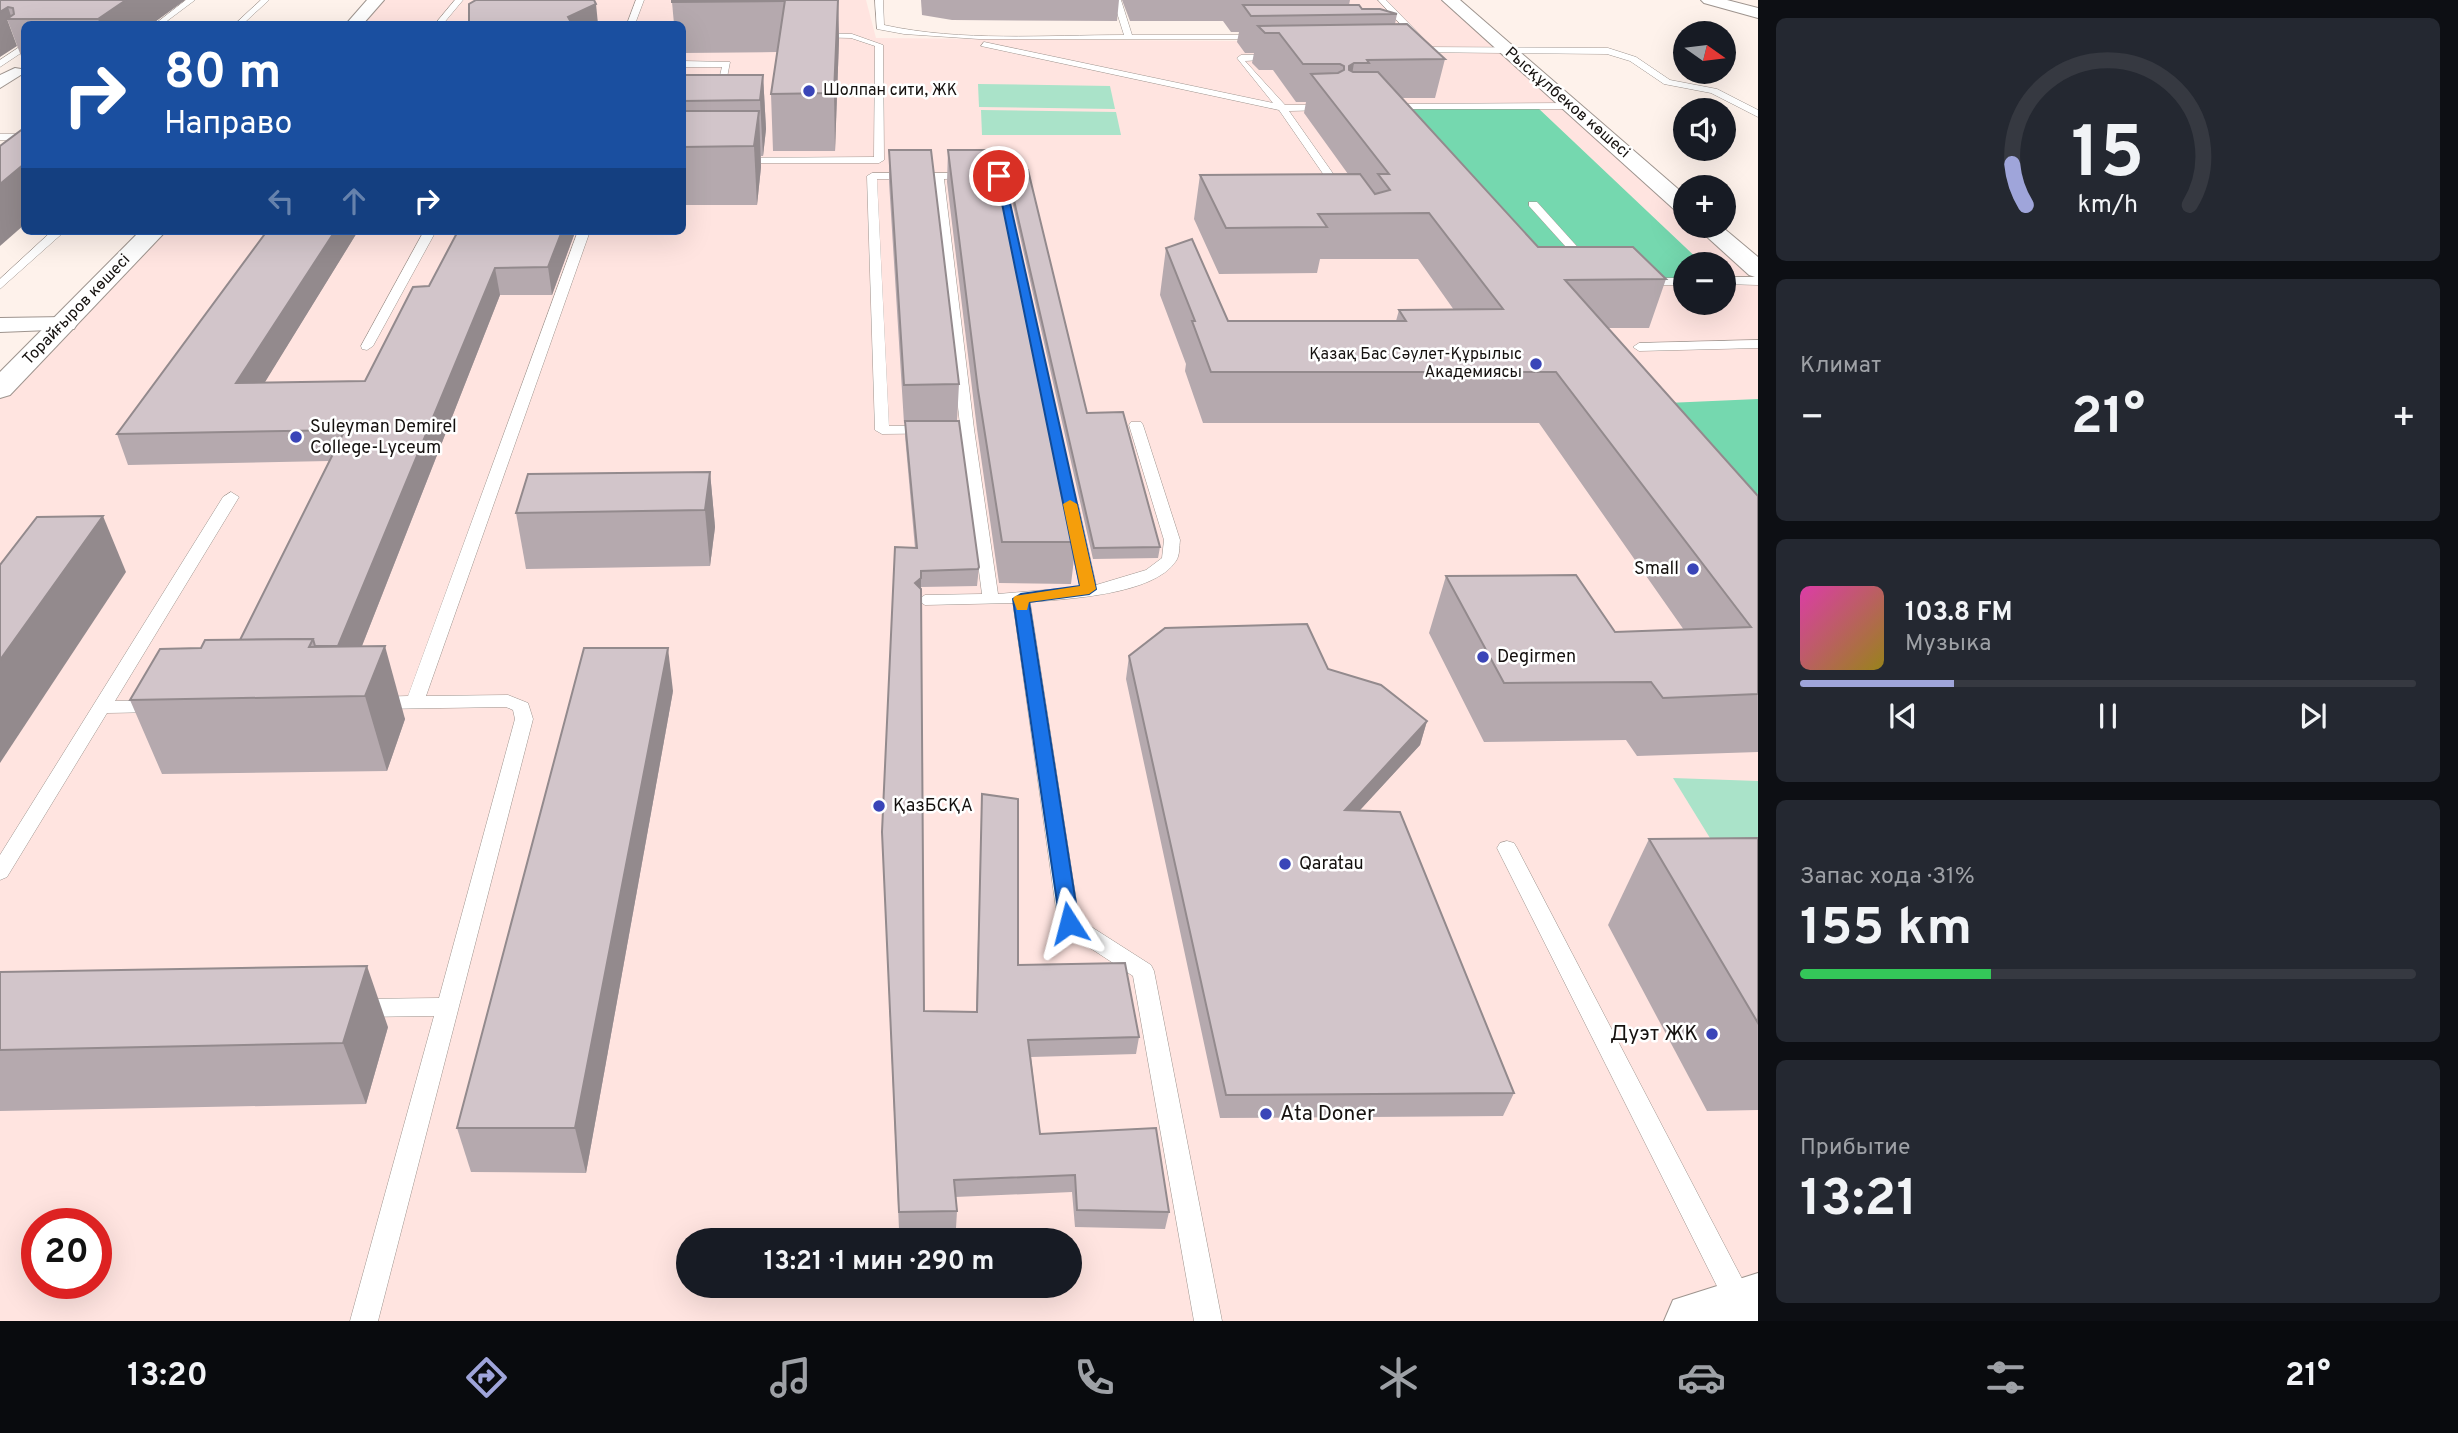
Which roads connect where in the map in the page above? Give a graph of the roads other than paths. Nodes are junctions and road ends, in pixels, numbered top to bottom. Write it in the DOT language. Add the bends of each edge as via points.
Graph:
graph roads {
  1 [pos="191,0"];
  2 [pos="265,0"];
  3 [pos="376,0"];
  4 [pos="459,0"];
  5 [pos="640,0"];
  6 [pos="878,0"];
  7 [pos="1117,0"];
  8 [pos="1382,0"];
  9 [pos="1450,0"];
  10 [pos="1709,0"];
  11 [pos="1758,13"];
  12 [pos="163,21"];
  13 [pos="242,21"];
  14 [pos="357,21"];
  15 [pos="442,21"];
  16 [pos="632,21"];
  17 [pos="933,33"];
  18 [pos="802,35"];
  19 [pos="1129,37"];
  20 [pos="1266,37"];
  21 [pos="1398,48"];
  22 [pos="1431,51"];
  23 [pos="1507,51"];
  24 [pos="21,52"];
  25 [pos="1407,55"];
  26 [pos="1465,55"];
  27 [pos="1285,56"];
  28 [pos="686,64"];
  29 [pos="5,73"];
  30 [pos="1505,97"];
  31 [pos="1514,106"];
  32 [pos="1570,106"];
  33 [pos="1330,107"];
  34 [pos="1374,107"];
  35 [pos="1282,108"];
  36 [pos="717,111"];
  37 [pos="1758,114"];
  38 [pos="0,137"];
  39 [pos="21,137"];
  40 [pos="722,162"];
  41 [pos="938,176"];
  42 [pos="987,176"];
  43 [pos="1673,196"];
  44 [pos="1349,203"];
  45 [pos="1533,204"];
  46 [pos="55,235"];
  47 [pos="150,235"];
  48 [pos="428,235"];
  49 [pos="583,235"];
  50 [pos="1721,238"];
  51 [pos="1758,270"];
  52 [pos="1595,273"];
  53 [pos="1736,281"];
  54 [pos="1758,281"];
  55 [pos="1631,282"];
  56 [pos="1673,282"];
  57 [pos="0,285"];
  58 [pos="65,324"];
  59 [pos="0,325"];
  60 [pos="1758,344"];
  61 [pos="367,346"];
  62 [pos="1639,347"];
  63 [pos="0,389"];
  64 [pos="1136,425"];
  65 [pos="967,429"];
  66 [pos="232,496"];
  67 [pos="1068,496"];
  68 [pos="1089,589"];
  69 [pos="1021,599"];
  70 [pos="925,600"];
  71 [pos="991,600"];
  72 [pos="415,702"];
  73 [pos="361,703"];
  74 [pos="170,706"];
  75 [pos="102,708"];
  76 [pos="1507,848"];
  77 [pos="0,872"];
  78 [pos="446,1007"];
  79 [pos="334,1008"];
  80 [pos="1731,1310"];
  81 [pos="364,1321"];
  82 [pos="1208,1321"];
  1 -- 12 [label="lane"];
  2 -- 13 [label="lane"];
  3 -- 14 [label="street"];
  4 -- 15 [label="lane"];
  5 -- 16 [label="lane"];
  6 -- 17 [label="lane" via="880,27"];
  7 -- 19 [label="lane"];
  8 -- 22 [label="lane"];
  9 -- 23 [label="street, Рысқұлбеков көшесі"];
  10 -- 11 [label="street"];
  17 -- 19 [label="lane"];
  17 -- 35 [label="lane"];
  18 -- 40 [label="lane" via="852,36 879,45 879,160"];
  19 -- 20 [label="lane"];
  21 -- 22 [label="lane"];
  22 -- 23 [label="lane"];
  23 -- 32 [label="street, Рысқұлбеков көшесі"];
  23 -- 37 [label="lane" via="1619,53 1667,82 1714,91"];
  24 -- 29 [label="lane"];
  25 -- 26 [label="lane"];
  27 -- 35 [label="lane" via="1241,58"];
  28 -- 36 [label="lane" via="727,64"];
  30 -- 31 [label="lane"];
  31 -- 32 [label="lane"];
  31 -- 34 [label="lane"];
  32 -- 43 [label="street, Рысқұлбеков көшесі"];
  33 -- 35 [label="lane"];
  35 -- 44 [label="lane"];
  38 -- 39 [label="lane"];
  41 -- 42 [label="lane"];
  41 -- 65 [label="lane"];
  41 -- 65 [label="lane" via="872,176 882,430"];
  45 -- 52 [label="lane"];
  46 -- 57 [label="lane"];
  47 -- 58 [label="street, Торайғыров көшесі"];
  48 -- 61 [label="lane"];
  49 -- 72 [label="lane"];
  50 -- 51 [label="street"];
  53 -- 54 [label="lane"];
  55 -- 56 [label="lane"];
  58 -- 59 [label="street"];
  58 -- 63 [label="street, Торайғыров көшесі"];
  60 -- 62 [label="lane"];
  64 -- 68 [label="lane" via="1172,540 1170,559 1158,571 1130,582"];
  65 -- 71 [label="lane"];
  66 -- 75 [label="lane"];
  67 -- 68 [label="lane"];
  68 -- 69 [label="lane"];
  69 -- 71 [label="lane"];
  69 -- 82 [label="lane" via="1069,923 1143,971"];
  70 -- 71 [label="lane"];
  72 -- 73 [label="lane"];
  72 -- 78 [label="lane" via="508,701 522,707 524,719"];
  74 -- 75 [label="lane"];
  75 -- 77 [label="lane"];
  76 -- 80 [label="lane"];
  78 -- 79 [label="lane"];
  78 -- 81 [label="lane"];
}
